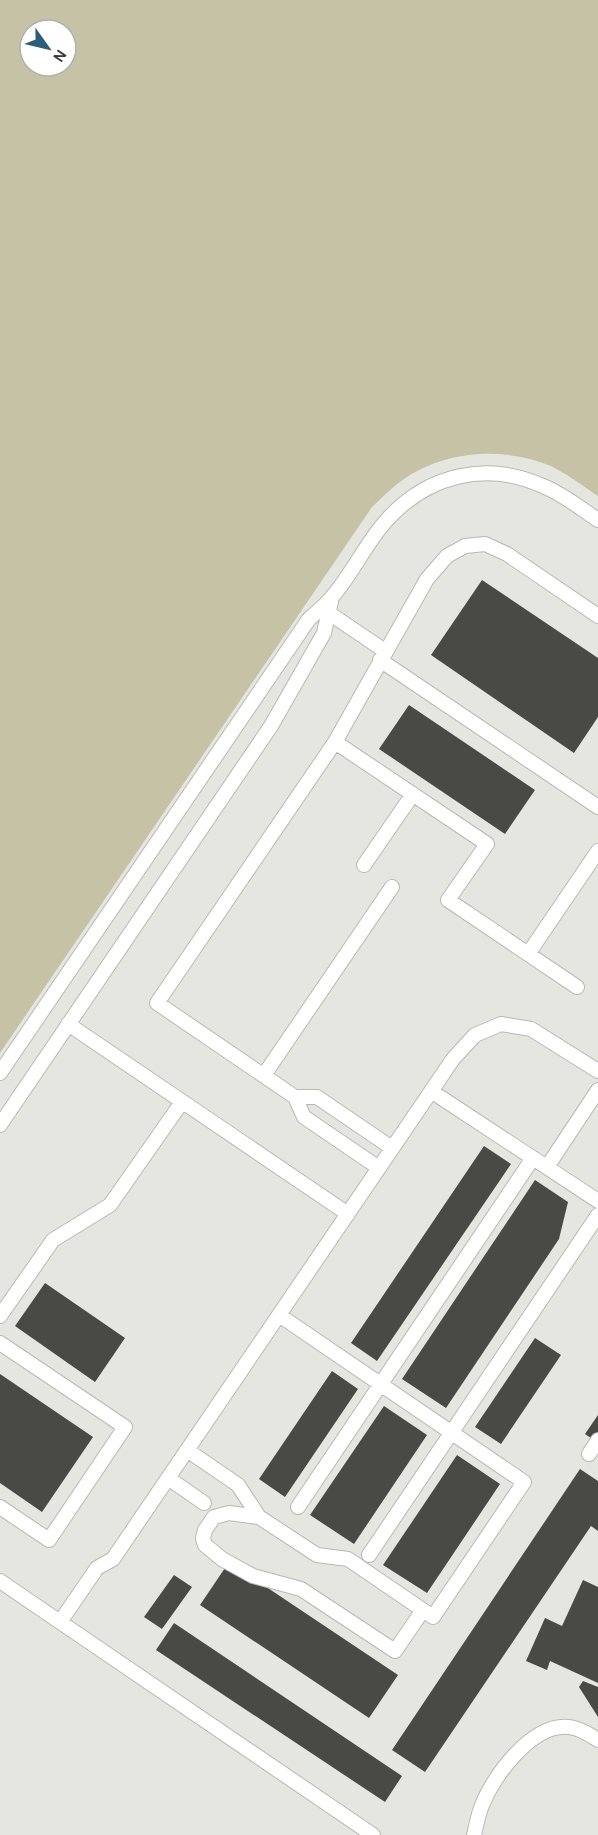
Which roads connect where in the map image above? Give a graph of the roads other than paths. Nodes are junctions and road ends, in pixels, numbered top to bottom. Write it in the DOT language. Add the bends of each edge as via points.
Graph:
graph roads {
  1 [pos="598,520"];
  2 [pos="325,610"];
  3 [pos="598,616"];
  4 [pos="382,655"];
  5 [pos="335,742"];
  6 [pos="413,794"];
  7 [pos="598,807"];
  8 [pos="598,851"];
  9 [pos="364,866"];
  10 [pos="392,887"];
  11 [pos="528,954"];
  12 [pos="577,987"];
  13 [pos="68,1024"];
  14 [pos="598,1071"];
  15 [pos="0,1072"];
  16 [pos="264,1076"];
  17 [pos="431,1090"];
  18 [pos="598,1090"];
  19 [pos="295,1097"];
  20 [pos="182,1102"];
  21 [pos="0,1125"];
  22 [pos="392,1148"];
  23 [pos="533,1158"];
  24 [pos="547,1167"];
  25 [pos="379,1168"];
  26 [pos="598,1201"];
  27 [pos="348,1214"];
  28 [pos="598,1215"];
  29 [pos="279,1315"];
  30 [pos="0,1316"];
  31 [pos="0,1343"];
  32 [pos="381,1385"];
  33 [pos="451,1432"];
  34 [pos="598,1440"];
  35 [pos="187,1450"];
  36 [pos="588,1454"];
  37 [pos="168,1478"];
  38 [pos="204,1503"];
  39 [pos="0,1507"];
  40 [pos="298,1507"];
  41 [pos="259,1517"];
  42 [pos="369,1555"];
  43 [pos="0,1581"];
  44 [pos="423,1610"];
  45 [pos="60,1622"];
  46 [pos="598,1740"];
  47 [pos="373,1835"];
  48 [pos="474,1835"];
  1 -- 2 [label="lane" via="544,486 519,477 473,474 449,478 414,495 384,523"];
  2 -- 4 [label="lane"];
  2 -- 13 [label="lane" via="324,633 271,726"];
  2 -- 15 [label="lane" via="309,619"];
  3 -- 4 [label="lane" via="507,554 485,544 465,546 447,556 426,579"];
  4 -- 5 [label="lane"];
  4 -- 7 [label="lane"];
  5 -- 6 [label="lane"];
  5 -- 16 [label="lane" via="157,1003"];
  6 -- 9 [label="lane"];
  6 -- 11 [label="lane" via="487,844 448,900"];
  8 -- 11 [label="lane"];
  10 -- 16 [label="lane"];
  11 -- 12 [label="lane"];
  13 -- 20 [label="lane"];
  13 -- 21 [label="lane"];
  14 -- 17 [label="lane" via="531,1029 501,1024 475,1035"];
  16 -- 19 [label="lane"];
  17 -- 22 [label="lane"];
  17 -- 23 [label="lane"];
  18 -- 24 [label="lane"];
  19 -- 22 [label="lane" via="317,1097"];
  19 -- 25 [label="lane" via="304,1117"];
  20 -- 27 [label="lane"];
  20 -- 30 [label="lane" via="110,1205 53,1240"];
  22 -- 25 [label="lane"];
  23 -- 24 [label="lane"];
  23 -- 32 [label="lane"];
  24 -- 26 [label="lane"];
  25 -- 27 [label="lane"];
  27 -- 29 [label="lane"];
  28 -- 33 [label="lane"];
  29 -- 32 [label="lane"];
  29 -- 35 [label="lane"];
  31 -- 39 [label="lane" via="125,1427 48,1540"];
  32 -- 33 [label="lane"];
  32 -- 40 [label="lane"];
  33 -- 42 [label="lane"];
  33 -- 44 [label="lane" via="524,1482 433,1617"];
  34 -- 36 [label="lane"];
  35 -- 37 [label="lane"];
  35 -- 41 [label="lane" via="238,1485"];
  37 -- 38 [label="lane"];
  37 -- 45 [label="lane" via="113,1559 97,1568"];
  41 -- 44 [label="lane" via="317,1555 348,1559"];
  41 -- 44 [label="lane" via="229,1513 214,1517 205,1530 205,1545 253,1576 301,1589 395,1651"];
  43 -- 45 [label="lane"];
  45 -- 47 [label="lane"];
  46 -- 48 [label="lane" via="569,1727 550,1728 528,1742 492,1785"];
}
